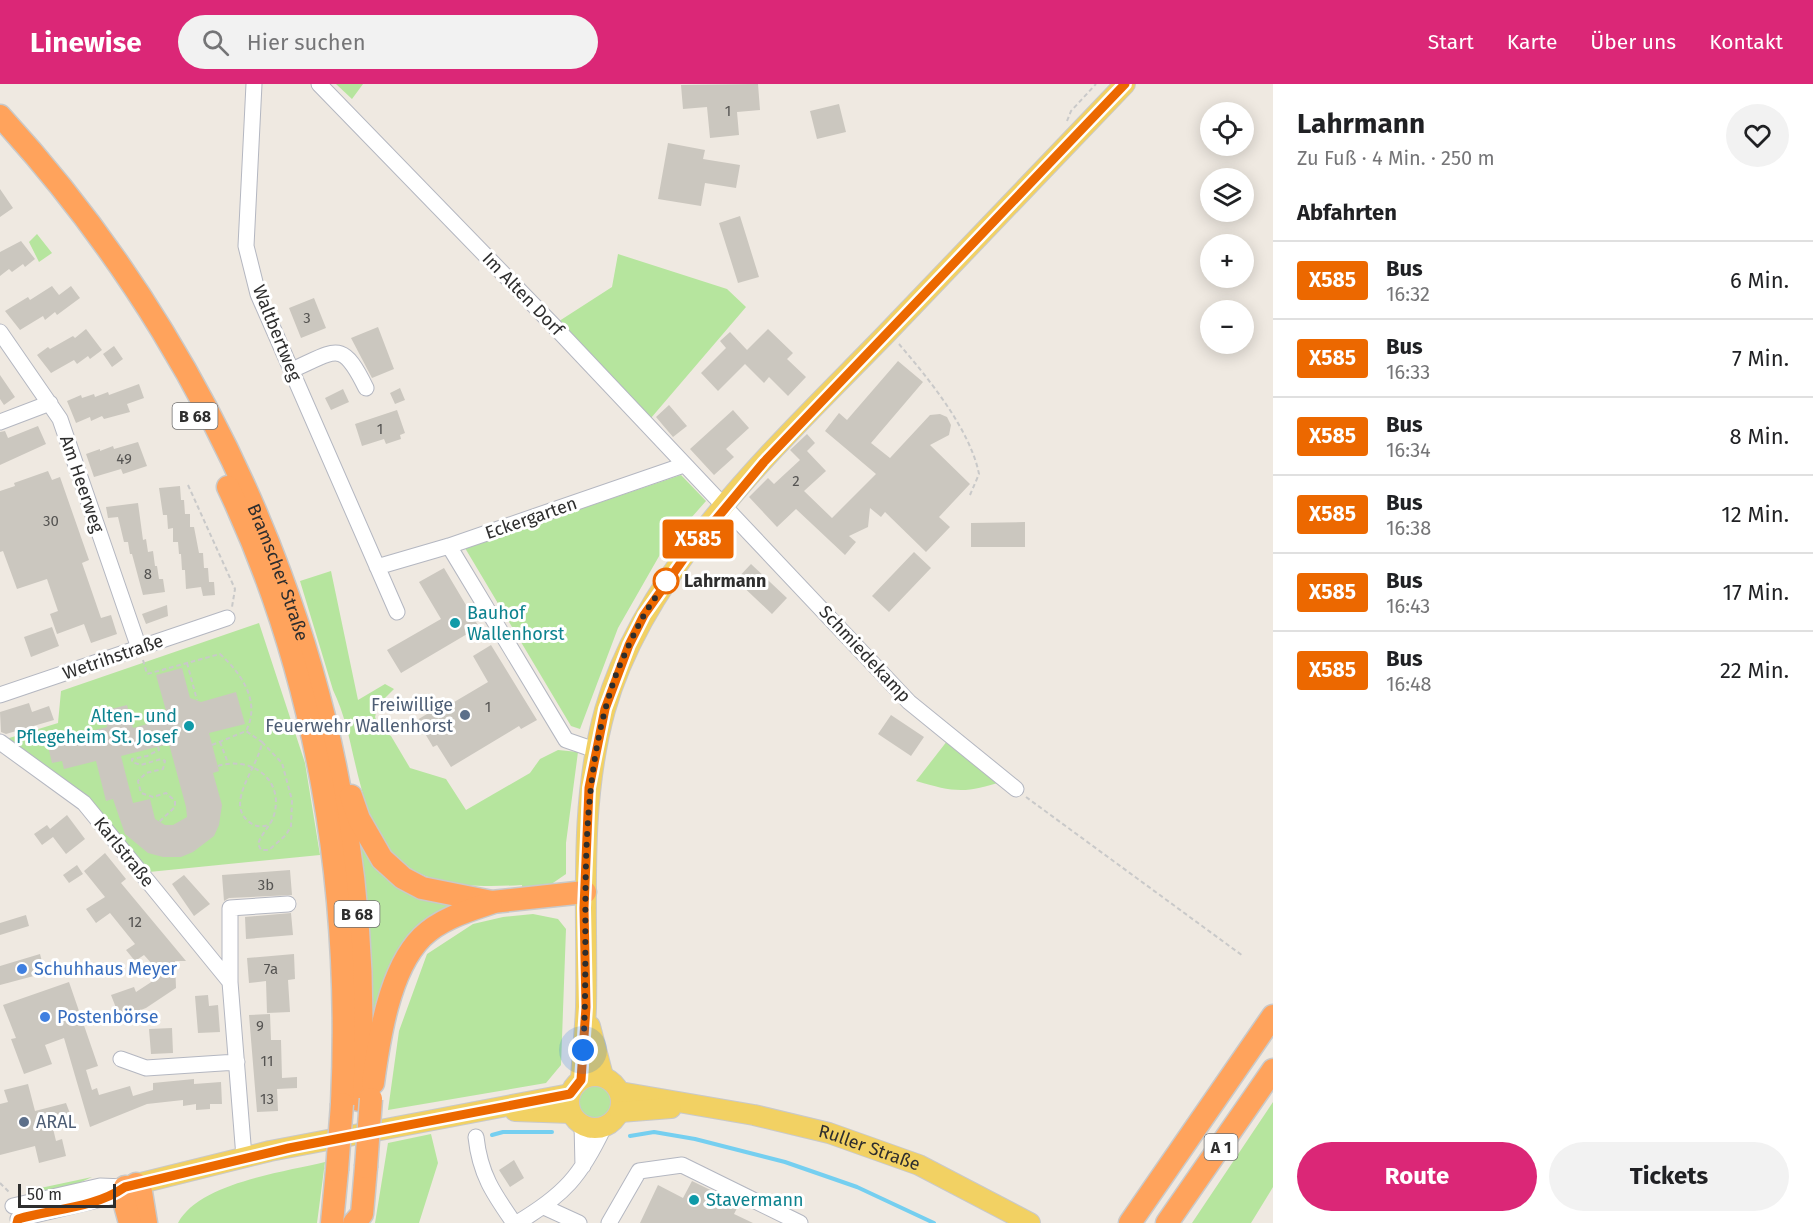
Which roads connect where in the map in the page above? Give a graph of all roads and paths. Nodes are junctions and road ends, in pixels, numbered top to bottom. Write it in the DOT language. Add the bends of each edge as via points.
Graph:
graph roads {
  1 [pos="254,84"];
  2 [pos="319,84"];
  3 [pos="1096,84"];
  4 [pos="1125,84"];
  5 [pos="0,116"];
  6 [pos="1064,127"];
  7 [pos="0,139"];
  8 [pos="888,331"];
  9 [pos="0,332"];
  10 [pos="292,370"];
  11 [pos="366,388"];
  12 [pos="50,403"];
  13 [pos="0,423"];
  14 [pos="684,465"];
  15 [pos="188,485"];
  16 [pos="970,495"];
  17 [pos="724,507"];
  18 [pos="449,546"];
  19 [pos="377,567"];
  20 [pos="397,612"];
  21 [pos="227,618"];
  22 [pos="139,648"];
  23 [pos="187,663"];
  24 [pos="0,695"];
  25 [pos="197,700"];
  26 [pos="322,707"];
  27 [pos="246,731"];
  28 [pos="0,742"];
  29 [pos="220,742"];
  30 [pos="262,742"];
  31 [pos="212,745"];
  32 [pos="158,747"];
  33 [pos="595,750"];
  34 [pos="228,763"];
  35 [pos="218,766"];
  36 [pos="254,766"];
  37 [pos="1016,789"];
  38 [pos="159,822"];
  39 [pos="270,824"];
  40 [pos="585,900"];
  41 [pos="492,902"];
  42 [pos="288,904"];
  43 [pos="1243,956"];
  44 [pos="230,982"];
  45 [pos="586,1007"];
  46 [pos="1273,1016"];
  47 [pos="121,1059"];
  48 [pos="237,1062"];
  49 [pos="1273,1070"];
  50 [pos="603,1076"];
  51 [pos="620,1092"];
  52 [pos="358,1101"];
  53 [pos="576,1103"];
  54 [pos="697,1106"];
  55 [pos="620,1112"];
  56 [pos="604,1127"];
  57 [pos="476,1137"];
  58 [pos="244,1157"];
  59 [pos="583,1166"];
  60 [pos="353,1168"];
  61 [pos="131,1185"];
  62 [pos="334,1199"];
  63 [pos="544,1207"];
  64 [pos="12,1212"];
  65 [pos="130,1223"];
  66 [pos="146,1223"];
  67 [pos="324,1223"];
  68 [pos="332,1223"];
  69 [pos="354,1223"];
  70 [pos="515,1223"];
  71 [pos="579,1223"];
  72 [pos="609,1223"];
  73 [pos="800,1223"];
  74 [pos="1030,1223"];
  75 [pos="1130,1223"];
  76 [pos="1167,1223"];
  1 -- 10 [label="street, Waltbertweg" via="246,246 258,294"];
  2 -- 14 [label="street, Im Alten Dorf"];
  3 -- 6 [label="path" via="1071,111"];
  4 -- 8 [label="main road"];
  5 -- 26 [label="highway, Bramscher Straße / B 68" via="99,234 153,314 205,403 287,587"];
  7 -- 52 [label="highway, Bramscher Straße / B 68" via="88,245 163,361 194,413 269,586 303,697 335,862 345,1013"];
  8 -- 16 [label="path" via="934,387 967,442 979,474"];
  8 -- 17 [label="main road"];
  9 -- 12 [label="street, Am Heerweg"];
  10 -- 11 [label="street" via="338,353 351,359"];
  10 -- 19 [label="street, Waltbertweg"];
  12 -- 13 [label="street"];
  12 -- 22 [label="street, Am Heerweg" via="63,428"];
  14 -- 17 [label="street, Im Alten Dorf"];
  14 -- 18 [label="street, Eckergarten"];
  15 -- 21 [label="path" via="235,589"];
  17 -- 33 [label="main road" via="644,615 617,674"];
  17 -- 37 [label="street, Schmiedekamp" via="909,702"];
  18 -- 19 [label="street, Eckergarten"];
  18 -- 33 [label="street" via="566,740"];
  19 -- 20 [label="street, Waltbertweg"];
  21 -- 22 [label="street, Wetrihstraße"];
  22 -- 23 [label="path" via="147,674"];
  22 -- 24 [label="street, Wetrihstraße"];
  23 -- 25 [label="path"];
  23 -- 27 [label="path" via="220,654 231,664 241,677 252,706 252,720"];
  26 -- 41 [label="highway" via="333,720 359,819 382,859 403,878 422,888"];
  26 -- 52 [label="highway, Bramscher Straße / B 68" via="351,859 358,928 362,982"];
  27 -- 29 [label="path"];
  27 -- 30 [label="path"];
  28 -- 44 [label="street, Karlstraße" via="84,803"];
  29 -- 31 [label="path"];
  29 -- 34 [label="path"];
  30 -- 36 [label="path"];
  30 -- 39 [label="path" via="282,763 293,814 286,835 269,850 261,850 260,836"];
  32 -- 38 [label="path" via="159,750 132,762 141,765 165,761 163,769 146,772 138,781 141,793 153,797 166,794 175,801 175,807"];
  33 -- 40 [label="main road" via="589,788"];
  34 -- 35 [label="path"];
  34 -- 36 [label="path"];
  36 -- 39 [label="path" via="275,790 275,814"];
  36 -- 39 [label="path" via="240,793 239,806 252,824"];
  37 -- 43 [label="path"];
  40 -- 41 [label="highway"];
  40 -- 45 [label="main road"];
  41 -- 52 [label="highway" via="435,926 409,952 392,991 377,1053"];
  42 -- 44 [label="street" via="230,908"];
  44 -- 48 [label="street"];
  45 -- 50 [label="main road"];
  45 -- 53 [label="main road"];
  46 -- 75 [label="highway, A 1"];
  47 -- 48 [label="street" via="146,1068"];
  48 -- 58 [label="street"];
  49 -- 76 [label="highway, A 1"];
  50 -- 51 [label="main road"];
  50 -- 53 [label="main road" via="588,1076"];
  51 -- 54 [label="main road, Ruller Straße"];
  51 -- 55 [label="main road"];
  52 -- 60 [label="highway, bridge"];
  52 -- 60 [label="highway, B 68, bridge"];
  53 -- 56 [label="main road" via="589,1127"];
  53 -- 58 [label="main road" via="489,1109"];
  53 -- 59 [label="street"];
  54 -- 55 [label="main road, Ruller Straße"];
  54 -- 74 [label="main road, Ruller Straße" via="785,1121 878,1148 959,1184"];
  55 -- 56 [label="main road"];
  56 -- 59 [label="street"];
  57 -- 70 [label="street" via="478,1162 485,1179"];
  58 -- 61 [label="main road"];
  59 -- 63 [label="street"];
  60 -- 62 [label="highway, B 68"];
  60 -- 69 [label="highway" via="362,1214"];
  61 -- 64 [label="street" via="100,1186"];
  61 -- 65 [label="highway" via="124,1201"];
  61 -- 66 [label="highway" via="141,1192"];
  62 -- 67 [label="highway"];
  62 -- 68 [label="highway, B 68"];
  63 -- 70 [label="street"];
  63 -- 71 [label="street"];
  72 -- 73 [label="street" via="639,1171 682,1165"];
}
